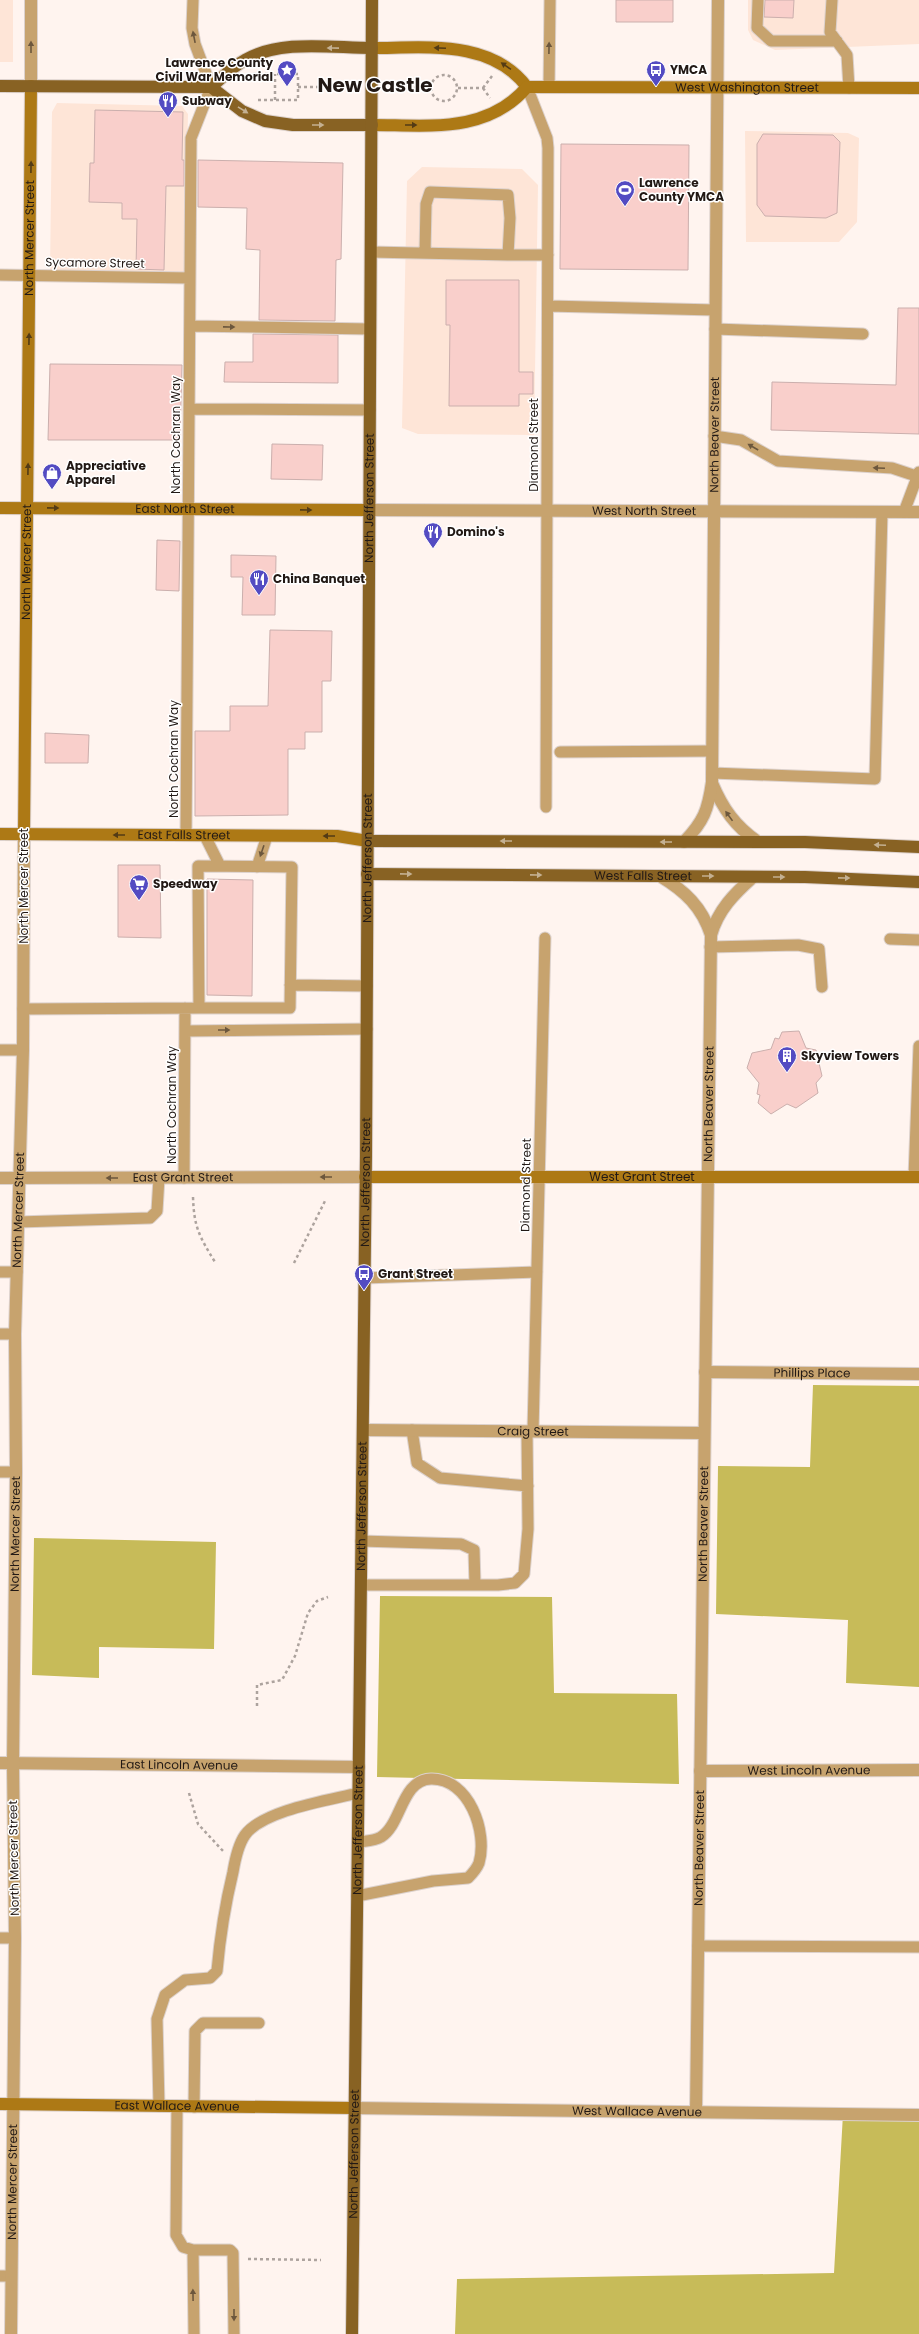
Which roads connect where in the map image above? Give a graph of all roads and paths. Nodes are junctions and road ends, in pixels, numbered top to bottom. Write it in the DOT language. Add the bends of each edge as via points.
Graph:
graph roads {
  1 [pos="31,0"];
  2 [pos="193,0"];
  3 [pos="372,0"];
  4 [pos="550,0"];
  5 [pos="718,0"];
  6 [pos="758,0"];
  7 [pos="832,0"];
  8 [pos="837,42"];
  9 [pos="372,48"];
  10 [pos="245,60"];
  11 [pos="275,74"];
  12 [pos="0,86"];
  13 [pos="31,86"];
  14 [pos="211,87"];
  15 [pos="298,87"];
  16 [pos="346,87"];
  17 [pos="527,87"];
  18 [pos="549,87"];
  19 [pos="402,88"];
  20 [pos="431,88"];
  21 [pos="458,88"];
  22 [pos="483,88"];
  23 [pos="716,88"];
  24 [pos="849,88"];
  25 [pos="919,88"];
  26 [pos="275,100"];
  27 [pos="242,110"];
  28 [pos="372,125"];
  29 [pos="371,252"];
  30 [pos="425,253"];
  31 [pos="508,254"];
  32 [pos="548,255"];
  33 [pos="0,275"];
  34 [pos="30,275"];
  35 [pos="190,278"];
  36 [pos="548,306"];
  37 [pos="715,310"];
  38 [pos="190,326"];
  39 [pos="370,329"];
  40 [pos="715,329"];
  41 [pos="863,334"];
  42 [pos="189,409"];
  43 [pos="370,410"];
  44 [pos="714,436"];
  45 [pos="918,474"];
  46 [pos="0,508"];
  47 [pos="28,508"];
  48 [pos="189,510"];
  49 [pos="369,510"];
  50 [pos="547,510"];
  51 [pos="714,511"];
  52 [pos="882,512"];
  53 [pos="904,512"];
  54 [pos="919,512"];
  55 [pos="712,751"];
  56 [pos="560,752"];
  57 [pos="712,777"];
  58 [pos="546,807"];
  59 [pos="0,834"];
  60 [pos="24,834"];
  61 [pos="186,835"];
  62 [pos="205,836"];
  63 [pos="267,836"];
  64 [pos="368,841"];
  65 [pos="684,842"];
  66 [pos="758,842"];
  67 [pos="919,847"];
  68 [pos="220,866"];
  69 [pos="257,867"];
  70 [pos="367,874"];
  71 [pos="660,876"];
  72 [pos="753,876"];
  73 [pos="919,882"];
  74 [pos="545,938"];
  75 [pos="890,939"];
  76 [pos="919,940"];
  77 [pos="710,941"];
  78 [pos="290,985"];
  79 [pos="367,986"];
  80 [pos="822,987"];
  81 [pos="185,1008"];
  82 [pos="199,1008"];
  83 [pos="23,1009"];
  84 [pos="366,1029"];
  85 [pos="185,1031"];
  86 [pos="919,1046"];
  87 [pos="0,1050"];
  88 [pos="22,1050"];
  89 [pos="365,1177"];
  90 [pos="539,1177"];
  91 [pos="707,1177"];
  92 [pos="916,1177"];
  93 [pos="0,1178"];
  94 [pos="18,1178"];
  95 [pos="159,1178"];
  96 [pos="184,1178"];
  97 [pos="193,1197"];
  98 [pos="326,1199"];
  99 [pos="18,1222"];
  100 [pos="215,1262"];
  101 [pos="294,1263"];
  102 [pos="0,1272"];
  103 [pos="17,1272"];
  104 [pos="537,1272"];
  105 [pos="364,1278"];
  106 [pos="0,1334"];
  107 [pos="15,1334"];
  108 [pos="705,1372"];
  109 [pos="919,1374"];
  110 [pos="363,1430"];
  111 [pos="412,1430"];
  112 [pos="530,1432"];
  113 [pos="704,1434"];
  114 [pos="0,1472"];
  115 [pos="16,1472"];
  116 [pos="528,1486"];
  117 [pos="361,1541"];
  118 [pos="361,1585"];
  119 [pos="475,1585"];
  120 [pos="328,1597"];
  121 [pos="257,1706"];
  122 [pos="0,1763"];
  123 [pos="13,1763"];
  124 [pos="359,1768"];
  125 [pos="919,1770"];
  126 [pos="700,1771"];
  127 [pos="189,1793"];
  128 [pos="358,1793"];
  129 [pos="358,1842"];
  130 [pos="234,1866"];
  131 [pos="357,1896"];
  132 [pos="0,1938"];
  133 [pos="15,1938"];
  134 [pos="698,1946"];
  135 [pos="919,1947"];
  136 [pos="259,2023"];
  137 [pos="0,2104"];
  138 [pos="13,2104"];
  139 [pos="159,2106"];
  140 [pos="177,2106"];
  141 [pos="194,2107"];
  142 [pos="354,2108"];
  143 [pos="696,2112"];
  144 [pos="919,2115"];
  145 [pos="193,2250"];
  146 [pos="234,2259"];
  147 [pos="321,2260"];
  148 [pos="6,2276"];
  149 [pos="11,2334"];
  150 [pos="194,2334"];
  151 [pos="234,2334"];
  152 [pos="352,2334"];
  13 -- 1 [label="street, one-way"];
  14 -- 2 [label="lane, one-way" via="195,44 192,28"];
  3 -- 9 [label="main road, North Jefferson Street"];
  18 -- 4 [label="lane, one-way"];
  5 -- 23 [label="street, North Beaver Street"];
  6 -- 8 [label="lane" via="757,28 771,41"];
  7 -- 8 [label="lane" via="830,32"];
  8 -- 24 [label="lane" via="847,55"];
  9 -- 10 [label="main road, one-way" via="282,48"];
  17 -- 9 [label="street, one-way" via="502,63 478,54 440,48"];
  9 -- 28 [label="main road, North Jefferson Street"];
  10 -- 11 [label="path" via="254,74"];
  10 -- 14 [label="main road"];
  11 -- 15 [label="path" via="298,74"];
  11 -- 26 [label="path"];
  12 -- 13 [label="main road"];
  13 -- 14 [label="main road"];
  34 -- 13 [label="street, North Mercer Street, one-way"];
  14 -- 27 [label="main road"];
  14 -- 35 [label="lane, North Cochran Way" via="191,138"];
  15 -- 16 [label="path"];
  15 -- 26 [label="path" via="298,100"];
  17 -- 18 [label="street, West Washington Street"];
  28 -- 17 [label="street, one-way" via="473,122 500,111"];
  17 -- 32 [label="lane, Diamond Street" via="547,138"];
  18 -- 23 [label="street, West Washington Street"];
  19 -- 20 [label="path"];
  20 -- 21 [label="path" via="435,97 444,101 454,97"];
  20 -- 21 [label="path" via="435,78 444,74 454,78"];
  21 -- 22 [label="path"];
  23 -- 24 [label="street, West Washington Street"];
  23 -- 37 [label="street, North Beaver Street"];
  24 -- 25 [label="street, West Washington Street"];
  26 -- 27 [label="path" via="254,100"];
  27 -- 28 [label="main road, one-way" via="279,124"];
  28 -- 29 [label="main road, North Jefferson Street"];
  29 -- 30 [label="lane"];
  29 -- 39 [label="main road, North Jefferson Street"];
  30 -- 31 [label="lane"];
  30 -- 31 [label="lane" via="426,204 430,192 508,196"];
  31 -- 32 [label="lane"];
  32 -- 36 [label="lane, Diamond Street"];
  33 -- 34 [label="lane, Sycamore Street"];
  34 -- 35 [label="lane, Sycamore Street"];
  47 -- 34 [label="street, North Mercer Street, one-way"];
  35 -- 38 [label="lane, North Cochran Way"];
  36 -- 37 [label="lane"];
  36 -- 50 [label="lane, Diamond Street"];
  37 -- 40 [label="street, North Beaver Street"];
  38 -- 39 [label="lane, one-way"];
  38 -- 42 [label="lane, North Cochran Way"];
  39 -- 43 [label="main road, North Jefferson Street"];
  40 -- 41 [label="lane"];
  40 -- 44 [label="street, North Beaver Street"];
  42 -- 43 [label="lane"];
  42 -- 48 [label="lane, North Cochran Way"];
  43 -- 49 [label="main road, North Jefferson Street"];
  45 -- 44 [label="lane, one-way" via="892,468 778,462 741,440"];
  44 -- 51 [label="street, North Beaver Street"];
  45 -- 53 [label="lane"];
  46 -- 47 [label="street, East North Street"];
  47 -- 48 [label="street, East North Street, one-way"];
  47 -- 60 [label="street, North Mercer Street"];
  48 -- 49 [label="street, East North Street, one-way"];
  48 -- 61 [label="lane, North Cochran Way"];
  49 -- 50 [label="street, West North Street"];
  49 -- 64 [label="main road, North Jefferson Street"];
  50 -- 51 [label="street, West North Street"];
  50 -- 58 [label="lane, Diamond Street"];
  51 -- 52 [label="street, West North Street"];
  51 -- 55 [label="street, North Beaver Street"];
  52 -- 53 [label="street, West North Street"];
  52 -- 57 [label="lane" via="875,779"];
  53 -- 54 [label="street, West North Street"];
  55 -- 56 [label="lane"];
  55 -- 57 [label="street, North Beaver Street"];
  57 -- 65 [label="street, North Beaver Street" via="706,814"];
  66 -- 57 [label="street, North Beaver Street, one-way" via="743,832 726,812"];
  59 -- 60 [label="street, East Falls Street"];
  61 -- 60 [label="street, East Falls Street, one-way"];
  60 -- 83 [label="street, North Mercer Street"];
  61 -- 62 [label="street, East Falls Street"];
  62 -- 63 [label="street, East Falls Street"];
  62 -- 68 [label="lane"];
  64 -- 63 [label="street, East Falls Street, one-way" via="337,836"];
  63 -- 69 [label="lane, one-way"];
  65 -- 64 [label="main road, one-way"];
  64 -- 70 [label="main road, North Jefferson Street"];
  65 -- 66 [label="main road"];
  67 -- 66 [label="main road, one-way"];
  68 -- 69 [label="lane"];
  68 -- 82 [label="lane" via="198,866"];
  69 -- 78 [label="lane" via="292,867"];
  70 -- 71 [label="main road, West Falls Street, one-way"];
  70 -- 79 [label="main road, North Jefferson Street"];
  71 -- 72 [label="main road, West Falls Street, one-way"];
  71 -- 77 [label="street, North Beaver Street" via="694,902 707,923"];
  72 -- 73 [label="main road, West Falls Street, one-way"];
  72 -- 77 [label="street, North Beaver Street" via="721,911"];
  74 -- 90 [label="lane, Diamond Street"];
  75 -- 76 [label="lane"];
  77 -- 80 [label="lane" via="798,945 819,949"];
  77 -- 91 [label="street, North Beaver Street"];
  78 -- 79 [label="lane"];
  78 -- 82 [label="lane" via="290,1008"];
  79 -- 84 [label="main road, North Jefferson Street"];
  81 -- 82 [label="lane"];
  81 -- 83 [label="lane"];
  81 -- 85 [label="lane, North Cochran Way"];
  83 -- 88 [label="street, North Mercer Street"];
  85 -- 84 [label="lane, one-way"];
  84 -- 89 [label="main road, North Jefferson Street"];
  85 -- 96 [label="lane, North Cochran Way"];
  86 -- 92 [label="lane"];
  87 -- 88 [label="lane"];
  88 -- 94 [label="street, North Mercer Street"];
  89 -- 90 [label="street, West Grant Street"];
  89 -- 96 [label="street, East Grant Street, one-way"];
  89 -- 105 [label="main road, North Jefferson Street"];
  90 -- 91 [label="street, West Grant Street"];
  90 -- 104 [label="lane, Diamond Street"];
  91 -- 92 [label="street, West Grant Street"];
  91 -- 108 [label="street, North Beaver Street"];
  93 -- 94 [label="street, East Grant Street"];
  95 -- 94 [label="street, East Grant Street, one-way"];
  94 -- 99 [label="street, North Mercer Street"];
  95 -- 96 [label="street, East Grant Street"];
  95 -- 99 [label="lane" via="157,1211 150,1218"];
  97 -- 100 [label="path" via="194,1220 200,1238"];
  98 -- 101 [label="path"];
  99 -- 103 [label="street, North Mercer Street"];
  102 -- 103 [label="lane"];
  103 -- 107 [label="street, North Mercer Street"];
  104 -- 105 [label="lane"];
  104 -- 112 [label="lane, Diamond Street"];
  105 -- 110 [label="main road, North Jefferson Street"];
  106 -- 107 [label="lane"];
  107 -- 115 [label="street, North Mercer Street"];
  108 -- 109 [label="street, Phillips Place"];
  108 -- 113 [label="street, North Beaver Street"];
  110 -- 111 [label="street, Craig Street"];
  110 -- 117 [label="main road, North Jefferson Street"];
  111 -- 112 [label="street, Craig Street"];
  111 -- 116 [label="lane" via="417,1463 440,1478"];
  112 -- 113 [label="street, Craig Street"];
  112 -- 116 [label="lane, Diamond Street"];
  113 -- 126 [label="street, North Beaver Street"];
  114 -- 115 [label="lane"];
  115 -- 123 [label="street, North Mercer Street"];
  116 -- 119 [label="lane, Diamond Street" via="524,1574 515,1583"];
  117 -- 118 [label="main road, North Jefferson Street"];
  117 -- 119 [label="lane" via="461,1544 474,1550"];
  118 -- 119 [label="lane, Diamond Street"];
  118 -- 124 [label="main road, North Jefferson Street"];
  120 -- 121 [label="path" via="317,1601 308,1613 295,1656 282,1680 257,1685"];
  122 -- 123 [label="street, East Lincoln Avenue"];
  123 -- 124 [label="street, East Lincoln Avenue"];
  123 -- 133 [label="street, North Mercer Street"];
  124 -- 128 [label="main road, North Jefferson Street"];
  125 -- 126 [label="street, West Lincoln Avenue"];
  126 -- 134 [label="street, North Beaver Street"];
  127 -- 130 [label="path" via="198,1824"];
  128 -- 129 [label="main road, North Jefferson Street"];
  128 -- 130 [label="lane" via="284,1812 261,1822 245,1834"];
  129 -- 131 [label="main road, North Jefferson Street"];
  129 -- 131 [label="lane" via="381,1837 389,1829 412,1788 431,1779 447,1783 462,1793 476,1814 481,1841 479,1864 468,1878 434,1881"];
  130 -- 139 [label="lane" via="221,1924 217,1971 210,1978 185,1980 165,1995 157,2018"];
  131 -- 142 [label="main road, North Jefferson Street"];
  132 -- 133 [label="lane"];
  133 -- 138 [label="street, North Mercer Street"];
  134 -- 135 [label="lane"];
  134 -- 143 [label="street, North Beaver Street"];
  136 -- 141 [label="lane" via="203,2023 195,2031"];
  137 -- 138 [label="street, East Wallace Avenue"];
  138 -- 139 [label="street, East Wallace Avenue"];
  138 -- 148 [label="street, North Mercer Street"];
  139 -- 140 [label="street, East Wallace Avenue"];
  140 -- 141 [label="street, East Wallace Avenue"];
  140 -- 145 [label="lane" via="176,2235 184,2247"];
  141 -- 142 [label="street, East Wallace Avenue"];
  142 -- 143 [label="street, West Wallace Avenue"];
  142 -- 152 [label="main road, North Jefferson Street"];
  143 -- 144 [label="street, West Wallace Avenue"];
  145 -- 146 [label="lane" via="230,2250"];
  150 -- 145 [label="lane, one-way"];
  146 -- 147 [label="path"];
  146 -- 151 [label="lane, one-way"];
  148 -- 149 [label="street, North Mercer Street"];
}
